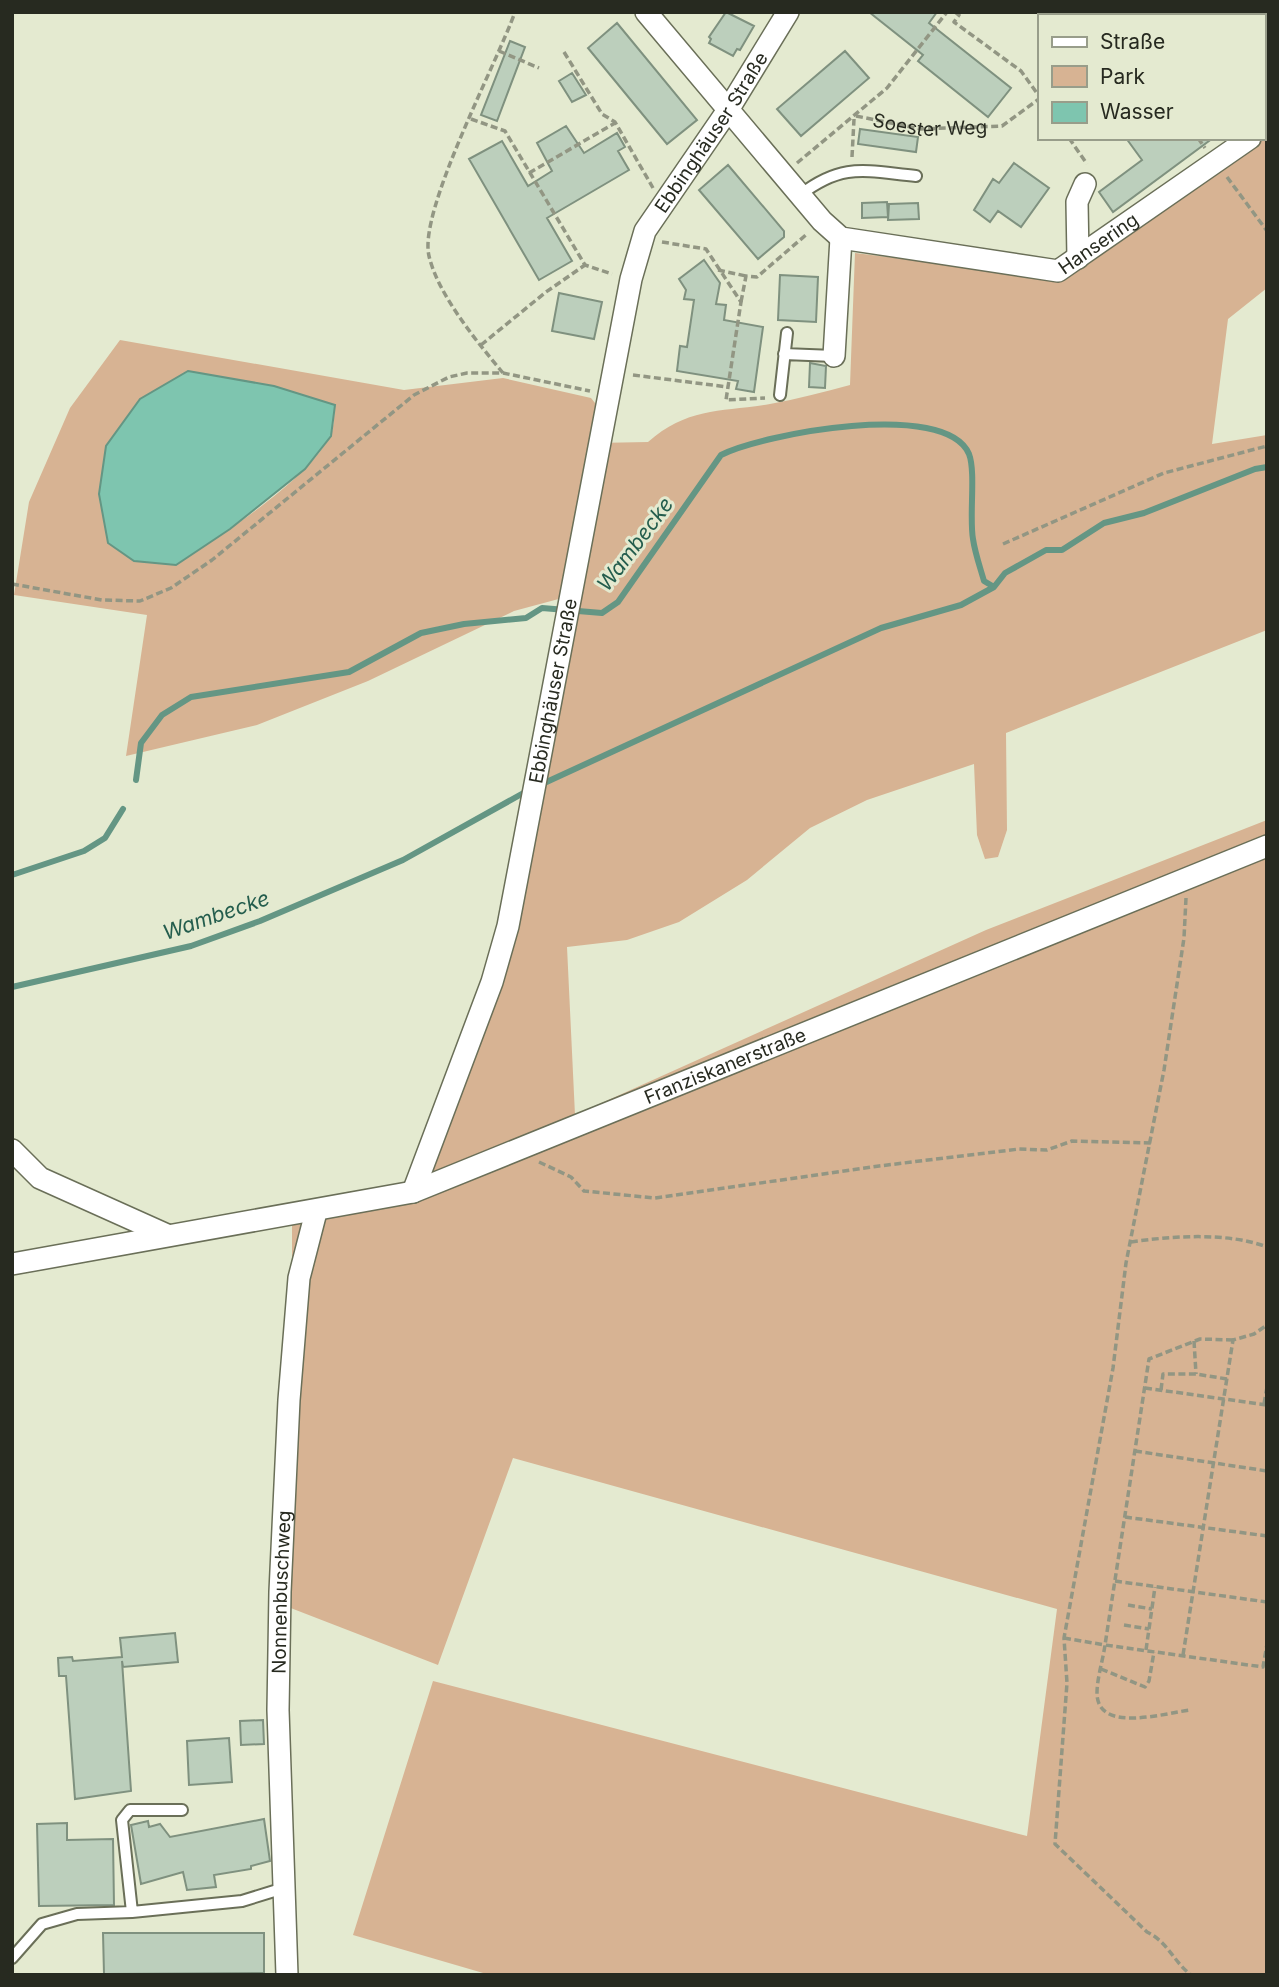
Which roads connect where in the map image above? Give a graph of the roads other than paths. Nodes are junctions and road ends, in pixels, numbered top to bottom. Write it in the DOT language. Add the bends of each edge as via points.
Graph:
graph roads {
  1 [pos="646,12"];
  2 [pos="788,12"];
  3 [pos="728,110"];
  4 [pos="1247,140"];
  5 [pos="916,176"];
  6 [pos="1085,184"];
  7 [pos="800,195"];
  8 [pos="841,238"];
  9 [pos="1078,258"];
  10 [pos="787,333"];
  11 [pos="784,354"];
  12 [pos="834,356"];
  13 [pos="780,394"];
  14 [pos="1267,846"];
  15 [pos="12,1150"];
  16 [pos="413,1192"];
  17 [pos="316,1212"];
  18 [pos="167,1235"];
  19 [pos="12,1264"];
  20 [pos="182,1810"];
  21 [pos="284,1888"];
  22 [pos="132,1912"];
  23 [pos="12,1958"];
  24 [pos="287,1975"];
  1 -- 3 [label="street"];
  2 -- 3 [label="street, Ebbinghäuser Straße"];
  3 -- 7 [label="street"];
  3 -- 16 [label="street, Ebbinghäuser Straße" via="645,231 631,279 508,926 492,982"];
  4 -- 9 [label="street, Hansering"];
  5 -- 7 [label="lane" via="851,169 824,177"];
  6 -- 9 [label="street" via="1077,202"];
  7 -- 8 [label="street"];
  8 -- 9 [label="street, Hansering" via="1058,271"];
  8 -- 12 [label="street"];
  10 -- 11 [label="lane"];
  11 -- 12 [label="lane"];
  11 -- 13 [label="lane"];
  14 -- 16 [label="street, Franziskanerstraße"];
  15 -- 18 [label="street" via="40,1178"];
  16 -- 17 [label="street, Franziskanerstraße"];
  17 -- 18 [label="street, Franziskanerstraße"];
  17 -- 21 [label="street, Nonnenbuschweg" via="299,1278 289,1414 278,1710"];
  18 -- 19 [label="street, Franziskanerstraße"];
  20 -- 22 [label="lane" via="130,1810 122,1820"];
  21 -- 22 [label="lane" via="242,1901"];
  21 -- 24 [label="street, Nonnenbuschweg"];
  22 -- 23 [label="lane" via="77,1914 42,1924"];
}
